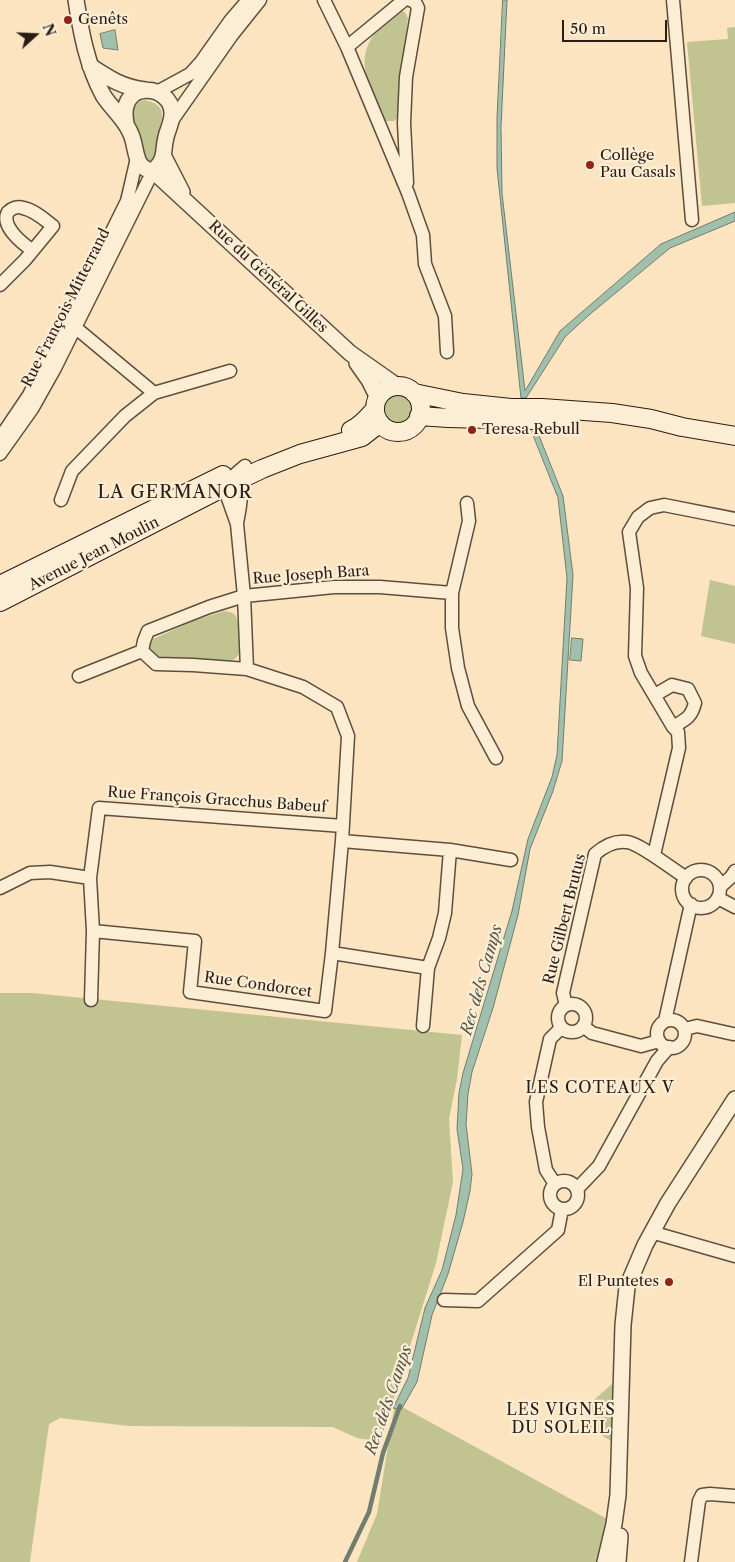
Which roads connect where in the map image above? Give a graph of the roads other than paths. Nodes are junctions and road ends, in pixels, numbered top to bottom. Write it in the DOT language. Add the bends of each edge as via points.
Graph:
graph roads {
  1 [pos="76,0"];
  2 [pos="248,0"];
  3 [pos="260,0"];
  4 [pos="324,0"];
  5 [pos="411,0"];
  6 [pos="673,0"];
  7 [pos="346,47"];
  8 [pos="90,66"];
  9 [pos="151,91"];
  10 [pos="171,122"];
  11 [pos="126,123"];
  12 [pos="164,157"];
  13 [pos="137,158"];
  14 [pos="153,171"];
  15 [pos="408,193"];
  16 [pos="186,200"];
  17 [pos="692,220"];
  18 [pos="32,250"];
  19 [pos="0,285"];
  20 [pos="72,325"];
  21 [pos="447,352"];
  22 [pos="350,353"];
  23 [pos="230,372"];
  24 [pos="397,386"];
  25 [pos="154,393"];
  26 [pos="414,393"];
  27 [pos="377,410"];
  28 [pos="512,414"];
  29 [pos="543,414"];
  30 [pos="419,416"];
  31 [pos="735,436"];
  32 [pos="0,438"];
  33 [pos="735,446"];
  34 [pos="0,452"];
  35 [pos="229,478"];
  36 [pos="61,500"];
  37 [pos="467,503"];
  38 [pos="735,519"];
  39 [pos="0,585"];
  40 [pos="452,593"];
  41 [pos="244,596"];
  42 [pos="0,602"];
  43 [pos="142,651"];
  44 [pos="247,669"];
  45 [pos="79,676"];
  46 [pos="655,695"];
  47 [pos="672,727"];
  48 [pos="496,758"];
  49 [pos="343,826"];
  50 [pos="342,841"];
  51 [pos="450,850"];
  52 [pos="654,855"];
  53 [pos="511,860"];
  54 [pos="735,871"];
  55 [pos="90,878"];
  56 [pos="686,878"];
  57 [pos="0,888"];
  58 [pos="719,893"];
  59 [pos="691,904"];
  60 [pos="735,907"];
  61 [pos="93,931"];
  62 [pos="332,953"];
  63 [pos="428,968"];
  64 [pos="91,1000"];
  65 [pos="566,1006"];
  66 [pos="665,1021"];
  67 [pos="423,1026"];
  68 [pos="583,1026"];
  69 [pos="684,1029"];
  70 [pos="564,1030"];
  71 [pos="733,1034"];
  72 [pos="664,1044"];
  73 [pos="735,1100"];
  74 [pos="555,1184"];
  75 [pos="577,1189"];
  76 [pos="562,1209"];
  77 [pos="648,1239"];
  78 [pos="735,1256"];
  79 [pos="444,1300"];
  80 [pos="735,1496"];
  81 [pos="605,1562"];
  82 [pos="618,1562"];
  83 [pos="691,1562"];
  1 -- 8 [label="street"];
  2 -- 9 [label="street" via="190,74"];
  3 -- 10 [label="street"];
  4 -- 7 [label="street"];
  5 -- 7 [label="street"];
  5 -- 15 [label="street" via="418,8 406,77 404,123"];
  6 -- 17 [label="street"];
  7 -- 15 [label="street"];
  8 -- 9 [label="street" via="128,88"];
  8 -- 11 [label="street" via="104,95"];
  9 -- 10 [label="street" via="163,95 171,107"];
  9 -- 11 [label="street" via="139,92 128,100 124,109"];
  10 -- 12 [label="street"];
  11 -- 13 [label="street" via="134,140"];
  12 -- 14 [label="street"];
  12 -- 16 [label="street, Rue du Général Gilles"];
  13 -- 14 [label="street, Rue du Général Gilles" via="145,170"];
  13 -- 20 [label="street, Rue François Mitterrand" via="127,201"];
  14 -- 16 [label="street, Rue du Général Gilles"];
  14 -- 20 [label="street, Rue François Mitterrand"];
  15 -- 21 [label="street" via="423,235 425,264 445,316"];
  16 -- 22 [label="street, Rue du Général Gilles"];
  18 -- 19 [label="street"];
  20 -- 25 [label="street"];
  20 -- 32 [label="street, Rue François Mitterrand"];
  20 -- 34 [label="street, Rue François Mitterrand" via="32,409"];
  22 -- 24 [label="street, Rue du Général Gilles"];
  22 -- 27 [label="street, Rue du Général Gilles" via="369,380"];
  23 -- 25 [label="street"];
  24 -- 26 [label="main road"];
  24 -- 27 [label="main road" via="386,390"];
  25 -- 36 [label="street" via="125,416 72,471"];
  26 -- 28 [label="main road"];
  26 -- 30 [label="main road" via="419,402"];
  27 -- 30 [label="main road" via="390,430 402,432 413,426"];
  27 -- 35 [label="main road, Avenue Jean Moulin" via="362,436"];
  28 -- 29 [label="main road"];
  28 -- 30 [label="main road" via="448,418"];
  29 -- 31 [label="main road" via="612,414"];
  29 -- 33 [label="main road"];
  35 -- 39 [label="main road, Avenue Jean Moulin"];
  35 -- 41 [label="street, Rue Joseph Bara"];
  35 -- 42 [label="main road, Avenue Jean Moulin"];
  37 -- 40 [label="street" via="469,521"];
  38 -- 46 [label="street" via="664,505 650,508 638,517 629,532 636,588 635,656"];
  40 -- 41 [label="street, Rue Joseph Bara" via="380,586"];
  40 -- 48 [label="street" via="452,628 468,706"];
  41 -- 43 [label="street" via="148,631"];
  41 -- 44 [label="street"];
  43 -- 44 [label="street, Rue Condorcet" via="156,664"];
  43 -- 45 [label="street"];
  44 -- 49 [label="street, Rue Condorcet" via="303,687 337,707 348,736"];
  46 -- 47 [label="street"];
  46 -- 47 [label="street" via="672,685 688,689 695,703 690,717"];
  47 -- 52 [label="street" via="678,732 679,748"];
  49 -- 50 [label="street, Rue Condorcet"];
  49 -- 55 [label="street, Rue François Gracchus Babeuf" via="99,808"];
  50 -- 51 [label="street"];
  50 -- 62 [label="street, Rue Condorcet"];
  51 -- 53 [label="street"];
  51 -- 63 [label="street" via="445,913"];
  52 -- 56 [label="street, Rue Gilbert Brutus"];
  52 -- 65 [label="street, Rue Gilbert Brutus" via="628,842 614,843 595,854 563,993"];
  54 -- 58 [label="street"];
  55 -- 57 [label="street" via="50,872 30,873"];
  55 -- 61 [label="street"];
  56 -- 58 [label="street" via="703,870 714,875"];
  56 -- 59 [label="street" via="682,889"];
  58 -- 59 [label="street" via="714,903 702,908"];
  58 -- 60 [label="street"];
  59 -- 66 [label="street"];
  61 -- 62 [label="street, Rue Condorcet" via="195,942 190,992 325,1012"];
  61 -- 64 [label="street"];
  62 -- 63 [label="street"];
  63 -- 67 [label="street"];
  65 -- 68 [label="street" via="583,1009 586,1021"];
  65 -- 70 [label="street" via="558,1017"];
  66 -- 69 [label="street" via="677,1021"];
  66 -- 72 [label="street" via="658,1030"];
  68 -- 70 [label="street" via="574,1032"];
  68 -- 72 [label="street" via="592,1033 641,1046"];
  69 -- 71 [label="street" via="697,1026"];
  69 -- 72 [label="street" via="684,1040 674,1047"];
  70 -- 74 [label="street" via="550,1038 536,1102 546,1170"];
  72 -- 75 [label="street" via="658,1061 599,1166"];
  73 -- 77 [label="street"];
  74 -- 75 [label="street" via="564,1180"];
  74 -- 76 [label="street" via="551,1198"];
  75 -- 76 [label="street" via="577,1201 573,1206"];
  76 -- 79 [label="street" via="558,1230 478,1301"];
  77 -- 78 [label="street"];
  77 -- 81 [label="street" via="627,1288 618,1495"];
  77 -- 82 [label="street" via="634,1296 630,1334 626,1487"];
  80 -- 83 [label="street" via="702,1495"];
}
